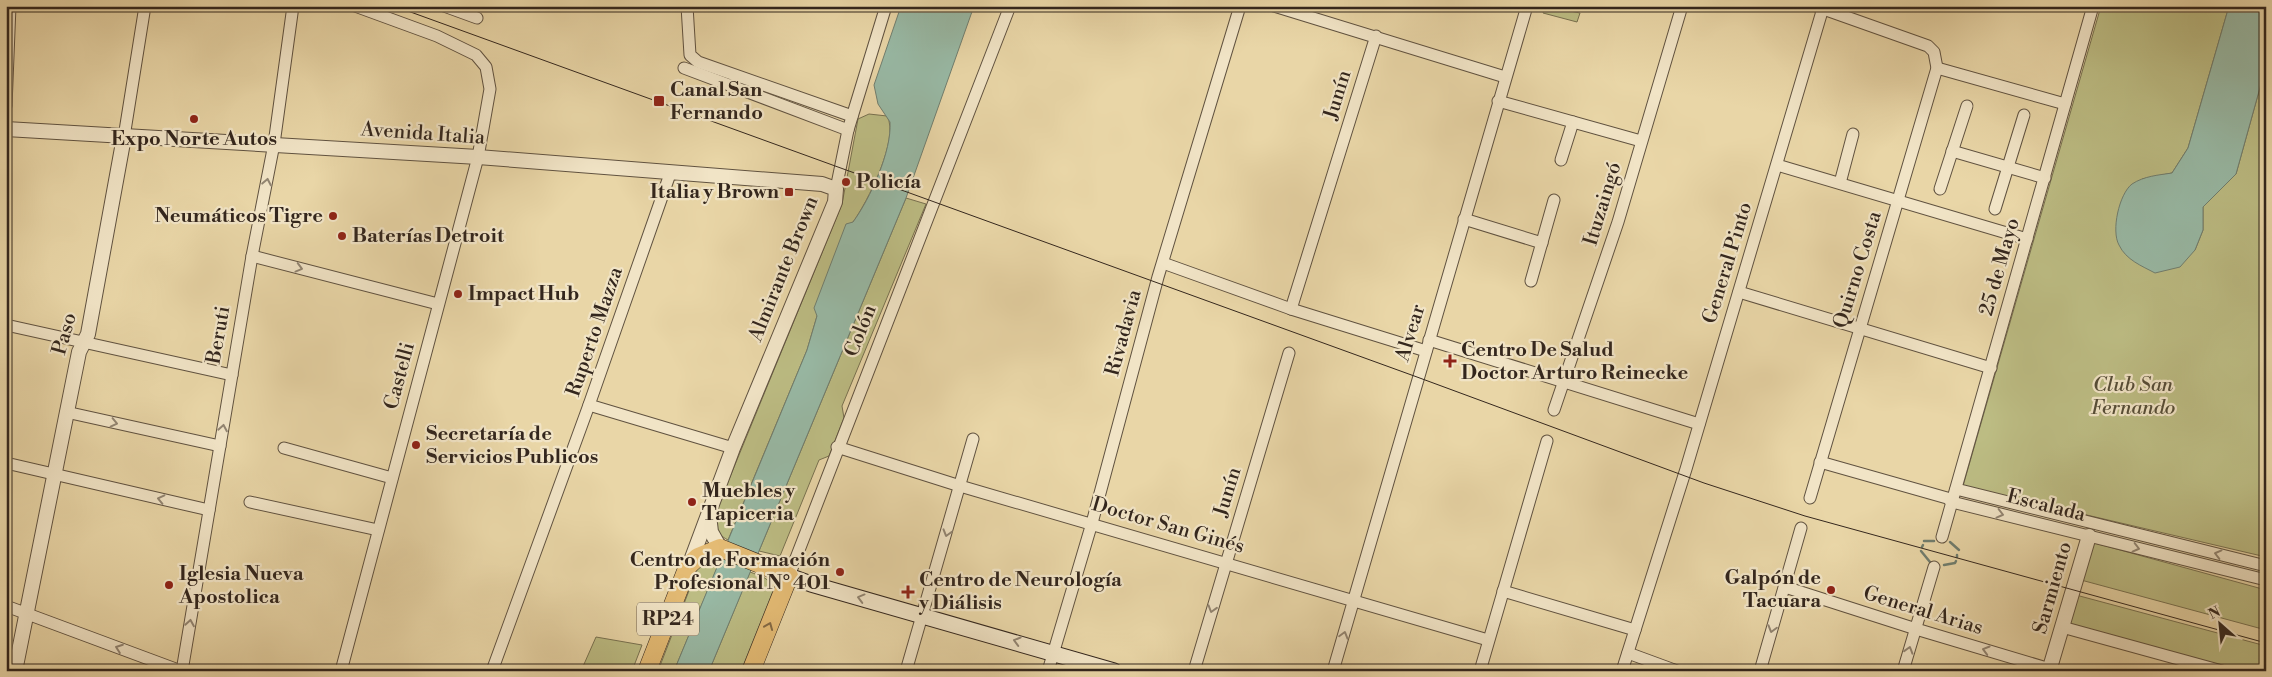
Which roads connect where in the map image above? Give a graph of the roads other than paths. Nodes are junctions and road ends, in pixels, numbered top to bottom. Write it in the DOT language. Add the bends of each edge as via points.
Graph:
graph roads {
  1 [pos="10,6"];
  2 [pos="145,6"];
  3 [pos="293,6"];
  4 [pos="355,6"];
  5 [pos="444,6"];
  6 [pos="687,6"];
  7 [pos="886,6"];
  8 [pos="1010,6"];
  9 [pos="1240,6"];
  10 [pos="1274,6"];
  11 [pos="1527,6"];
  12 [pos="1682,6"];
  13 [pos="2093,6"];
  14 [pos="1820,7"];
  15 [pos="477,18"];
  16 [pos="8,36"];
  17 [pos="1376,36"];
  18 [pos="684,68"];
  19 [pos="1937,68"];
  20 [pos="1505,77"];
  21 [pos="1498,101"];
  22 [pos="2066,104"];
  23 [pos="6,106"];
  24 [pos="1966,106"];
  25 [pos="2024,115"];
  26 [pos="852,116"];
  27 [pos="1573,122"];
  28 [pos="6,129"];
  29 [pos="848,130"];
  30 [pos="1853,134"];
  31 [pos="124,137"];
  32 [pos="1641,141"];
  33 [pos="274,144"];
  34 [pos="1952,151"];
  35 [pos="478,157"];
  36 [pos="1561,160"];
  37 [pos="1777,165"];
  38 [pos="2008,167"];
  39 [pos="670,174"];
  40 [pos="2045,178"];
  41 [pos="1840,183"];
  42 [pos="836,188"];
  43 [pos="1940,189"];
  44 [pos="1554,200"];
  45 [pos="1899,200"];
  46 [pos="1995,209"];
  47 [pos="1464,219"];
  48 [pos="2027,239"];
  49 [pos="1542,243"];
  50 [pos="252,256"];
  51 [pos="1162,263"];
  52 [pos="1531,281"];
  53 [pos="1739,292"];
  54 [pos="438,304"];
  55 [pos="1291,309"];
  56 [pos="6,326"];
  57 [pos="1860,330"];
  58 [pos="1429,340"];
  59 [pos="84,342"];
  60 [pos="1426,351"];
  61 [pos="1289,353"];
  62 [pos="1991,368"];
  63 [pos="232,375"];
  64 [pos="1564,381"];
  65 [pos="590,405"];
  66 [pos="1554,410"];
  67 [pos="66,412"];
  68 [pos="1699,424"];
  69 [pos="973,438"];
  70 [pos="1547,441"];
  71 [pos="220,446"];
  72 [pos="284,448"];
  73 [pos="733,448"];
  74 [pos="837,448"];
  75 [pos="1820,462"];
  76 [pos="6,463"];
  77 [pos="53,475"];
  78 [pos="392,478"];
  79 [pos="960,486"];
  80 [pos="1956,489"];
  81 [pos="1810,498"];
  82 [pos="250,502"];
  83 [pos="1952,502"];
  84 [pos="209,510"];
  85 [pos="708,512"];
  86 [pos="1092,523"];
  87 [pos="2092,525"];
  88 [pos="1801,528"];
  89 [pos="378,530"];
  90 [pos="1942,537"];
  91 [pos="720,548"];
  92 [pos="1226,563"];
  93 [pos="688,566"];
  94 [pos="2266,566"];
  95 [pos="1934,567"];
  96 [pos="789,576"];
  97 [pos="2266,580"];
  98 [pos="1785,586"];
  99 [pos="1502,591"];
  100 [pos="1354,599"];
  101 [pos="6,606"];
  102 [pos="26,614"];
  103 [pos="922,615"];
  104 [pos="2062,627"];
  105 [pos="1916,629"];
  106 [pos="1635,630"];
  107 [pos="1488,640"];
  108 [pos="1053,652"];
  109 [pos="1628,654"];
  110 [pos="2187,666"];
  111 [pos="2050,670"];
  112 [pos="15,671"];
  113 [pos="182,671"];
  114 [pos="341,671"];
  115 [pos="492,671"];
  116 [pos="647,671"];
  117 [pos="751,671"];
  118 [pos="906,671"];
  119 [pos="1048,671"];
  120 [pos="1114,671"];
  121 [pos="1194,671"];
  122 [pos="1333,671"];
  123 [pos="1480,671"];
  124 [pos="1622,671"];
  125 [pos="1677,671"];
  126 [pos="1760,671"];
  127 [pos="1903,671"];
  128 [pos="2222,671"];
  1 -- 16 [label="street"];
  2 -- 31 [label="street, Paso"];
  3 -- 33 [label="street, Beruti"];
  4 -- 35 [label="street, Castelli" via="436,36 476,55 486,67 490,89"];
  5 -- 15 [label="street"];
  6 -- 26 [label="street" via="690,55 698,62"];
  7 -- 26 [label="street, Almirante Brown"];
  8 -- 74 [label="street, Colón" via="940,192"];
  9 -- 51 [label="street, Rivadavia"];
  10 -- 17 [label="street"];
  11 -- 20 [label="street, Alvear"];
  12 -- 32 [label="street, Ituzaingó"];
  13 -- 22 [label="street, 25 de Mayo"];
  14 -- 19 [label="street, Quirno Costa" via="1928,46 1934,52"];
  14 -- 37 [label="street, General Pinto"];
  16 -- 23 [label="street"];
  17 -- 20 [label="street"];
  17 -- 55 [label="street, Junín"];
  18 -- 29 [label="street"];
  19 -- 22 [label="street"];
  19 -- 45 [label="street, Quirno Costa"];
  20 -- 21 [label="street, Alvear"];
  21 -- 27 [label="street"];
  21 -- 47 [label="street, Alvear"];
  22 -- 40 [label="street, 25 de Mayo"];
  24 -- 34 [label="street"];
  25 -- 38 [label="street"];
  26 -- 29 [label="street, Almirante Brown"];
  27 -- 32 [label="street"];
  27 -- 36 [label="street"];
  28 -- 31 [label="street, Avenida Italia"];
  29 -- 42 [label="street, Almirante Brown"];
  30 -- 41 [label="street"];
  31 -- 33 [label="street, Avenida Italia"];
  31 -- 59 [label="street, Paso"];
  32 -- 64 [label="street, Ituzaingó" via="1618,222"];
  33 -- 35 [label="street, Avenida Italia"];
  50 -- 33 [label="street, Beruti, one-way"];
  34 -- 38 [label="street"];
  34 -- 43 [label="street"];
  35 -- 39 [label="street, Avenida Italia"];
  35 -- 54 [label="street, Castelli"];
  37 -- 41 [label="street"];
  37 -- 53 [label="street, General Pinto"];
  38 -- 40 [label="street"];
  38 -- 46 [label="street"];
  39 -- 42 [label="street, Avenida Italia" via="822,184"];
  39 -- 65 [label="street, Ruperto Mazza"];
  40 -- 48 [label="street, 25 de Mayo"];
  41 -- 45 [label="street"];
  42 -- 73 [label="street, Almirante Brown" via="835,202"];
  44 -- 49 [label="street"];
  45 -- 48 [label="street"];
  45 -- 57 [label="street, Quirno Costa"];
  47 -- 49 [label="street"];
  47 -- 58 [label="street, Alvear"];
  48 -- 62 [label="street, 25 de Mayo"];
  49 -- 52 [label="street"];
  50 -- 54 [label="street, one-way"];
  50 -- 63 [label="street, Beruti"];
  51 -- 55 [label="street"];
  51 -- 86 [label="street, Rivadavia"];
  53 -- 57 [label="street"];
  53 -- 68 [label="street, General Pinto"];
  54 -- 78 [label="street, Castelli"];
  55 -- 60 [label="street"];
  56 -- 59 [label="street"];
  57 -- 62 [label="street"];
  57 -- 75 [label="street, Quirno Costa"];
  58 -- 60 [label="street, Alvear"];
  58 -- 64 [label="street"];
  59 -- 63 [label="street"];
  59 -- 67 [label="street, Paso"];
  60 -- 100 [label="street, Alvear"];
  61 -- 92 [label="street, Junín"];
  62 -- 80 [label="street, 25 de Mayo"];
  71 -- 63 [label="street, Beruti, one-way"];
  64 -- 66 [label="street, Ituzaingó"];
  64 -- 68 [label="street"];
  65 -- 73 [label="street"];
  65 -- 115 [label="street, Ruperto Mazza"];
  67 -- 71 [label="street, one-way"];
  67 -- 77 [label="street, Paso"];
  68 -- 106 [label="street, General Pinto"];
  69 -- 79 [label="street"];
  70 -- 99 [label="street"];
  71 -- 84 [label="street, Beruti"];
  72 -- 78 [label="street"];
  73 -- 85 [label="street, Almirante Brown"];
  74 -- 79 [label="street, Doctor San Ginés"];
  74 -- 96 [label="street, Colón"];
  75 -- 81 [label="street, Quirno Costa"];
  75 -- 83 [label="street, Escalada"];
  76 -- 77 [label="street"];
  84 -- 77 [label="street, one-way"];
  77 -- 102 [label="street, Paso"];
  78 -- 89 [label="street, Castelli"];
  79 -- 86 [label="street, Doctor San Ginés"];
  79 -- 103 [label="street, one-way"];
  80 -- 83 [label="street, 25 de Mayo"];
  80 -- 87 [label="street, Escalada"];
  82 -- 89 [label="street"];
  83 -- 87 [label="street, Escalada, one-way"];
  83 -- 90 [label="street, 25 de Mayo"];
  113 -- 84 [label="street, Beruti, one-way"];
  85 -- 91 [label="street" via="710,532"];
  85 -- 93 [label="street, Almirante Brown"];
  86 -- 92 [label="street, Doctor San Ginés"];
  86 -- 108 [label="street, Rivadavia"];
  94 -- 87 [label="street, Escalada, one-way"];
  87 -- 97 [label="street, Escalada, one-way"];
  87 -- 104 [label="street, Sarmiento"];
  88 -- 98 [label="street"];
  89 -- 114 [label="street, Castelli"];
  91 -- 93 [label="main road" via="705,553"];
  91 -- 96 [label="main road"];
  92 -- 100 [label="street, Doctor San Ginés"];
  92 -- 121 [label="street, Junín, one-way"];
  93 -- 116 [label="main road, Almirante Brown / RP24"];
  95 -- 105 [label="street"];
  103 -- 96 [label="main road, one-way"];
  117 -- 96 [label="main road, Colón, one-way"];
  98 -- 105 [label="street, General Arias"];
  98 -- 126 [label="street, one-way"];
  99 -- 106 [label="street"];
  99 -- 107 [label="street"];
  100 -- 107 [label="street, Doctor San Ginés"];
  122 -- 100 [label="street, Alvear, one-way"];
  101 -- 102 [label="street"];
  102 -- 112 [label="street, Paso"];
  113 -- 102 [label="street, one-way"];
  108 -- 103 [label="main road, one-way"];
  103 -- 118 [label="street"];
  104 -- 110 [label="street"];
  104 -- 111 [label="street, Sarmiento"];
  111 -- 105 [label="street, General Arias, one-way"];
  127 -- 105 [label="street, one-way"];
  106 -- 109 [label="street, General Pinto"];
  107 -- 123 [label="street"];
  108 -- 119 [label="street, Rivadavia"];
  108 -- 120 [label="main road"];
  109 -- 124 [label="street, General Pinto"];
  109 -- 125 [label="street"];
  110 -- 128 [label="street"];
}
